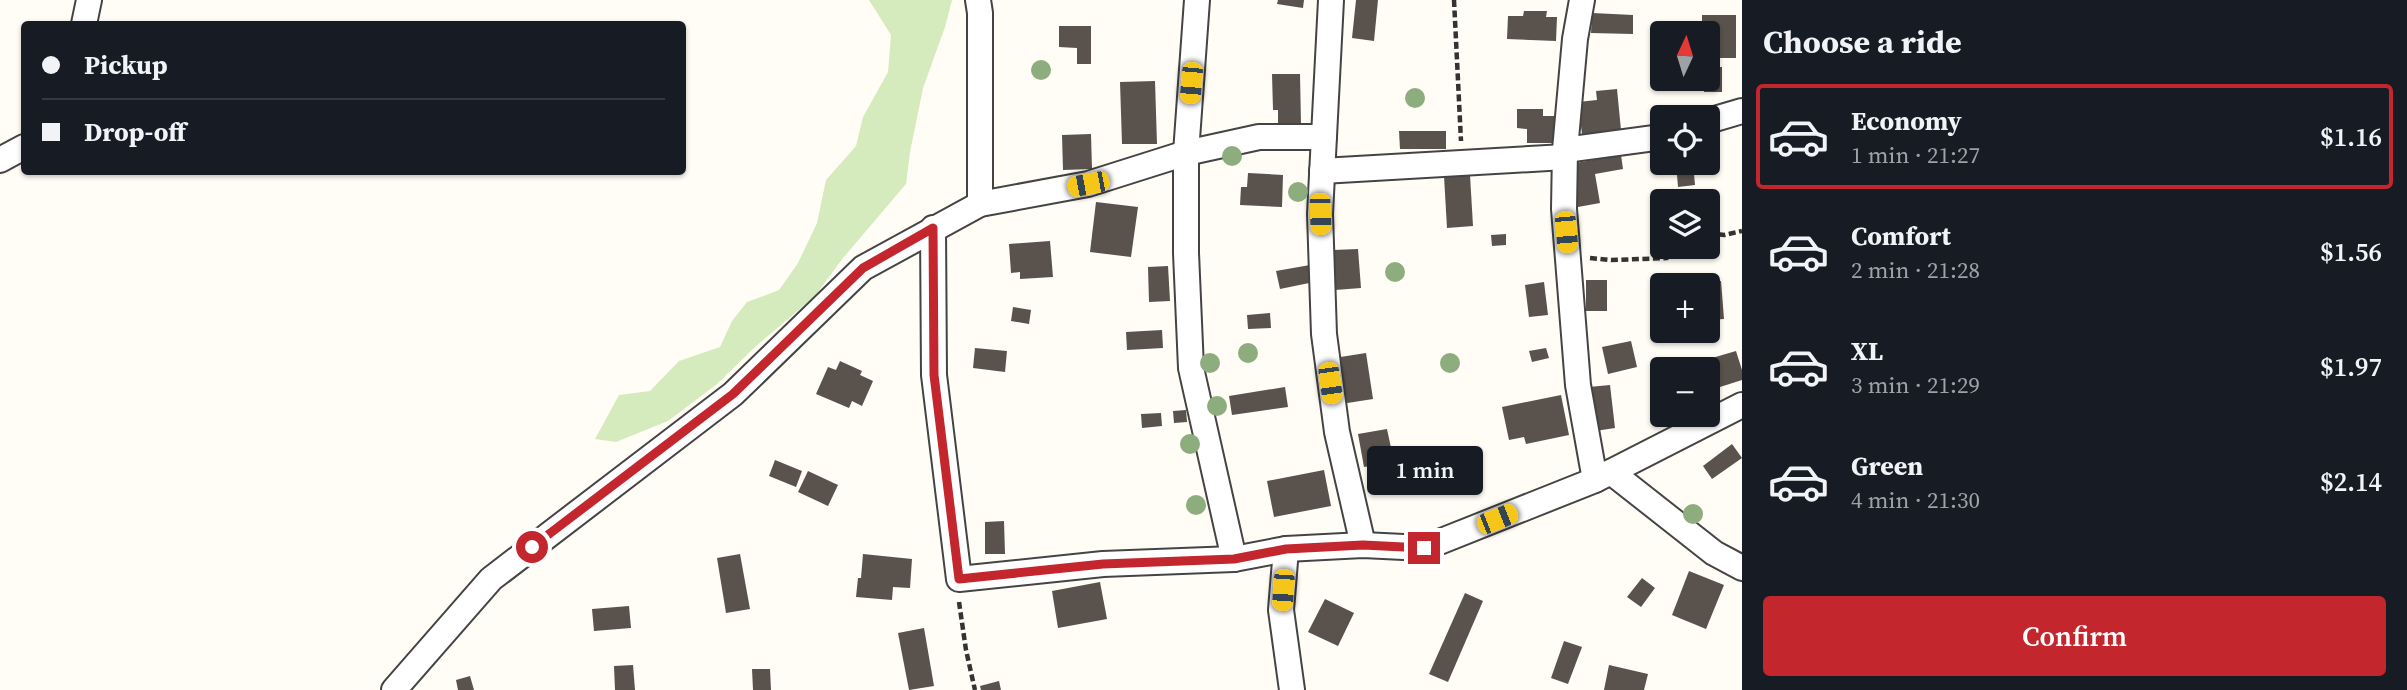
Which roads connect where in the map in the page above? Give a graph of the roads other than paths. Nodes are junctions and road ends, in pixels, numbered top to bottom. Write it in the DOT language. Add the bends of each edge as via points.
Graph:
graph roads {
  1 [pos="89,0"];
  2 [pos="978,0"];
  3 [pos="1197,0"];
  4 [pos="1331,0"];
  5 [pos="1582,0"];
  6 [pos="85,21"];
  7 [pos="1742,111"];
  8 [pos="1720,117"];
  9 [pos="1324,137"];
  10 [pos="1650,139"];
  11 [pos="21,148"];
  12 [pos="1186,153"];
  13 [pos="1565,154"];
  14 [pos="0,159"];
  15 [pos="1322,171"];
  16 [pos="980,204"];
  17 [pos="933,228"];
  18 [pos="1742,405"];
  19 [pos="1603,476"];
  20 [pos="1363,545"];
  21 [pos="1286,549"];
  22 [pos="1234,559"];
  23 [pos="1742,568"];
  24 [pos="394,690"];
  25 [pos="1292,690"];
  1 -- 6 [label="street"];
  2 -- 16 [label="street"];
  3 -- 12 [label="street"];
  4 -- 9 [label="street"];
  5 -- 13 [label="street"];
  7 -- 8 [label="street"];
  9 -- 12 [label="street" via="1259,137"];
  9 -- 15 [label="street"];
  10 -- 13 [label="street"];
  11 -- 14 [label="street"];
  12 -- 16 [label="street" via="1088,184"];
  12 -- 22 [label="street" via="1191,368"];
  13 -- 15 [label="street"];
  13 -- 19 [label="street" via="1564,209 1578,385"];
  15 -- 20 [label="street" via="1324,334 1337,432"];
  16 -- 17 [label="street"];
  17 -- 22 [label="street" via="934,375 959,579 1103,564"];
  17 -- 24 [label="street" via="863,268 733,394 491,579"];
  18 -- 19 [label="street"];
  19 -- 20 [label="street" via="1424,548"];
  19 -- 23 [label="street"];
  20 -- 21 [label="street"];
  21 -- 22 [label="street"];
  21 -- 25 [label="street" via="1281,610"];
}
